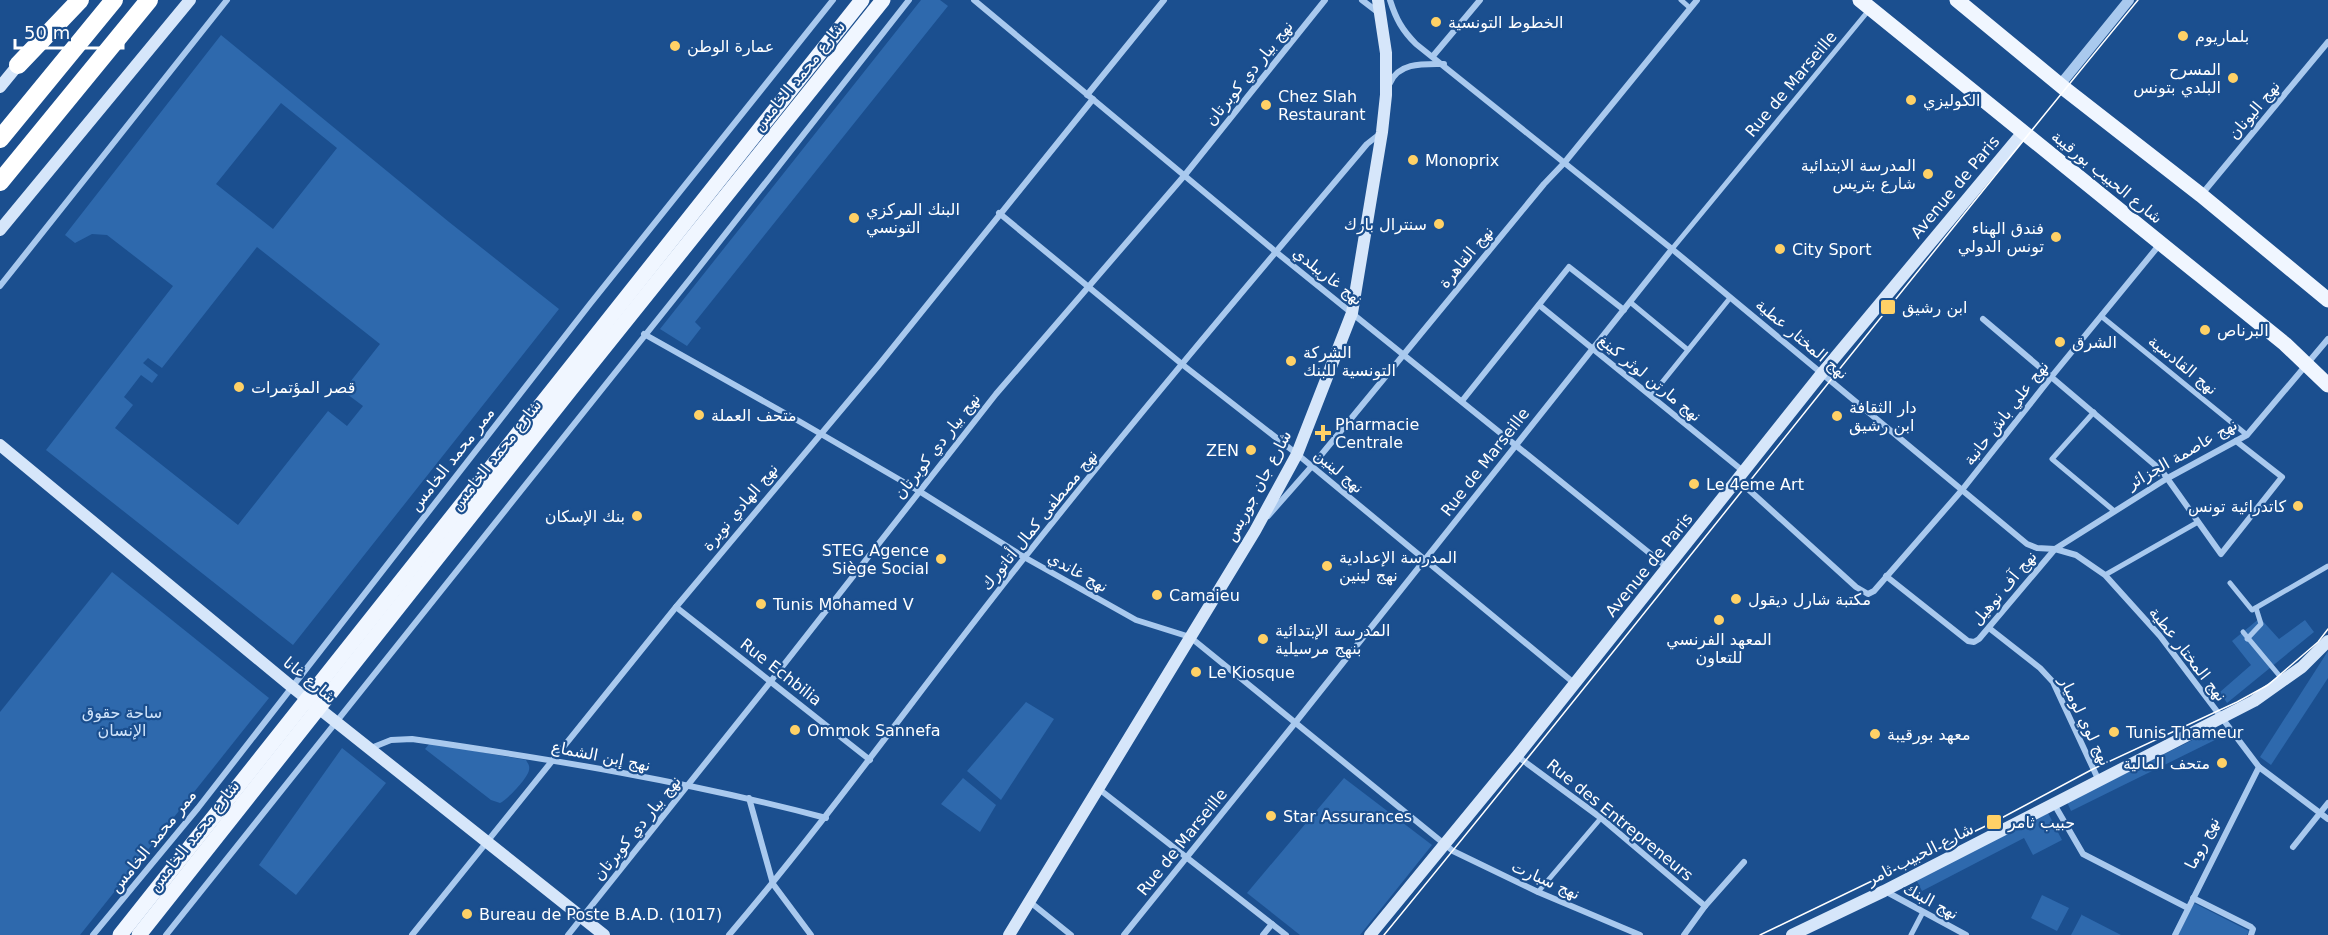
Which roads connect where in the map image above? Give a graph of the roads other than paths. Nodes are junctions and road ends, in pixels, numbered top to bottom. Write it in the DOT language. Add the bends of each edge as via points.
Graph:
graph roads {
  1 [pos="69,0"];
  2 [pos="80,0"];
  3 [pos="114,0"];
  4 [pos="149,0"];
  5 [pos="190,0"];
  6 [pos="227,0"];
  7 [pos="833,0"];
  8 [pos="862,0"];
  9 [pos="883,0"];
  10 [pos="909,0"];
  11 [pos="974,0"];
  12 [pos="1164,0"];
  13 [pos="1325,0"];
  14 [pos="1362,0"];
  15 [pos="1378,0"];
  16 [pos="1390,0"];
  17 [pos="1480,0"];
  18 [pos="1681,0"];
  19 [pos="1697,0"];
  20 [pos="1957,0"];
  21 [pos="2129,0"];
  22 [pos="1869,3"];
  23 [pos="1690,8"];
  24 [pos="1382,15"];
  25 [pos="2328,42"];
  26 [pos="1433,56"];
  27 [pos="1444,64"];
  28 [pos="18,65"];
  29 [pos="2060,85"];
  30 [pos="0,87"];
  31 [pos="1386,95"];
  32 [pos="1090,97"];
  33 [pos="1382,132"];
  34 [pos="2023,132"];
  35 [pos="0,139"];
  36 [pos="1565,162"];
  37 [pos="1184,176"];
  38 [pos="0,182"];
  39 [pos="2201,195"];
  40 [pos="999,213"];
  41 [pos="0,230"];
  42 [pos="2160,244"];
  43 [pos="1672,249"];
  44 [pos="1276,252"];
  45 [pos="0,286"];
  46 [pos="1089,286"];
  47 [pos="1730,298"];
  48 [pos="2328,300"];
  49 [pos="1630,302"];
  50 [pos="1539,305"];
  51 [pos="1624,310"];
  52 [pos="1352,313"];
  53 [pos="2101,316"];
  54 [pos="1983,319"];
  55 [pos="644,334"];
  56 [pos="2328,339"];
  57 [pos="1593,348"];
  58 [pos="1688,350"];
  59 [pos="1403,353"];
  60 [pos="1183,365"];
  61 [pos="2307,365"];
  62 [pos="1822,374"];
  63 [pos="2052,376"];
  64 [pos="2328,385"];
  65 [pos="1651,396"];
  66 [pos="1462,401"];
  67 [pos="2094,412"];
  68 [pos="819,433"];
  69 [pos="2247,435"];
  70 [pos="2236,441"];
  71 [pos="1515,444"];
  72 [pos="0,445"];
  73 [pos="1297,454"];
  74 [pos="1312,466"];
  75 [pos="1741,476"];
  76 [pos="2166,479"];
  77 [pos="1962,490"];
  78 [pos="918,491"];
  79 [pos="2113,510"];
  80 [pos="2198,522"];
  81 [pos="1255,531"];
  82 [pos="2055,549"];
  83 [pos="1024,557"];
  84 [pos="1425,560"];
  85 [pos="2328,566"];
  86 [pos="1668,568"];
  87 [pos="2105,575"];
  88 [pos="1886,576"];
  89 [pos="2230,583"];
  90 [pos="1868,594"];
  91 [pos="676,607"];
  92 [pos="2256,608"];
  93 [pos="1989,628"];
  94 [pos="2243,632"];
  95 [pos="1190,637"];
  96 [pos="2247,639"];
  97 [pos="2328,641"];
  98 [pos="771,681"];
  99 [pos="2284,681"];
  100 [pos="1575,684"];
  101 [pos="292,687"];
  102 [pos="313,703"];
  103 [pos="2221,718"];
  104 [pos="336,722"];
  105 [pos="1295,723"];
  106 [pos="369,749"];
  107 [pos="1517,756"];
  108 [pos="551,760"];
  109 [pos="870,760"];
  110 [pos="2259,766"];
  111 [pos="2099,781"];
  112 [pos="687,786"];
  113 [pos="1099,789"];
  114 [pos="749,798"];
  115 [pos="2328,803"];
  116 [pos="2054,804"];
  117 [pos="2320,812"];
  118 [pos="826,818"];
  119 [pos="1601,818"];
  120 [pos="2328,819"];
  121 [pos="487,842"];
  122 [pos="1445,844"];
  123 [pos="2292,847"];
  124 [pos="1188,857"];
  125 [pos="1744,862"];
  126 [pos="773,884"];
  127 [pos="1884,891"];
  128 [pos="1538,892"];
  129 [pos="2193,898"];
  130 [pos="1029,902"];
  131 [pos="1705,906"];
  132 [pos="2188,908"];
  133 [pos="1923,912"];
  134 [pos="582,918"];
  135 [pos="1272,924"];
  136 [pos="93,935"];
  137 [pos="120,935"];
  138 [pos="139,935"];
  139 [pos="166,935"];
  140 [pos="412,935"];
  141 [pos="568,935"];
  142 [pos="604,935"];
  143 [pos="729,935"];
  144 [pos="811,935"];
  145 [pos="1009,935"];
  146 [pos="1071,935"];
  147 [pos="1124,935"];
  148 [pos="1263,935"];
  149 [pos="1286,935"];
  150 [pos="1370,935"];
  151 [pos="1640,935"];
  152 [pos="1684,935"];
  153 [pos="1792,935"];
  154 [pos="1911,935"];
  155 [pos="1966,935"];
  156 [pos="2175,935"];
  157 [pos="2251,935"];
  1 -- 28 [label="street"];
  2 -- 28 [label="highway"];
  3 -- 35 [label="highway"];
  4 -- 38 [label="highway"];
  5 -- 41 [label="main road"];
  6 -- 45 [label="street"];
  7 -- 101 [label="street, ممر محمد الخامس"];
  8 -- 102 [label="main road, شارع محمد الخامس"];
  9 -- 102 [label="main road, شارع محمد الخامس"];
  10 -- 55 [label="street"];
  11 -- 32 [label="street, نهج غاريبلدي"];
  12 -- 32 [label="street, نهج الهادي نويرة"];
  13 -- 37 [label="street, نهج بيار دي كوبرتان"];
  14 -- 24 [label="street"];
  15 -- 24 [label="main road, شارع جان جوريس"];
  16 -- 26 [label="street, نهج المختار عطية" via="1403,31"];
  17 -- 26 [label="street"];
  18 -- 23 [label="street"];
  19 -- 23 [label="street, نهج القاهرة"];
  20 -- 29 [label="main road"];
  21 -- 29 [label="street"];
  22 -- 34 [label="main road, شارع الحبيب بورقيبة"];
  22 -- 43 [label="street, Rue de Marseille"];
  23 -- 36 [label="street, نهج القاهرة"];
  24 -- 31 [label="main road, شارع جان جوريس"];
  25 -- 39 [label="street, نهج اليونان"];
  26 -- 27 [label="street, نهج المختار عطية"];
  27 -- 31 [label="street" via="1422,64 1398,71"];
  27 -- 36 [label="street, نهج المختار عطية"];
  28 -- 30 [label="main road"];
  29 -- 39 [label="main road"];
  31 -- 33 [label="main road, شارع جان جوريس"];
  32 -- 37 [label="street, نهج غاريبلدي"];
  32 -- 40 [label="street, نهج الهادي نويرة"];
  33 -- 44 [label="street, نهج مصطفى كمال أتاتورك" via="1367,144"];
  33 -- 52 [label="main road, شارع جان جوريس"];
  34 -- 42 [label="main road, شارع الحبيب بورقيبة"];
  34 -- 62 [label="main road, Avenue de Paris"];
  36 -- 43 [label="street, نهج المختار عطية"];
  36 -- 59 [label="street, نهج القاهرة"];
  37 -- 44 [label="street, نهج غاريبلدي"];
  37 -- 46 [label="street, نهج بيار دي كوبرتان"];
  39 -- 48 [label="main road"];
  40 -- 46 [label="street, نهج لينين"];
  40 -- 68 [label="street, نهج الهادي نويرة" via="878,366"];
  42 -- 53 [label="street, نهج علي باش حانبة"];
  42 -- 61 [label="main road, شارع الحبيب بورقيبة"];
  43 -- 47 [label="street, نهج المختار عطية"];
  43 -- 49 [label="street, Rue de Marseille"];
  44 -- 52 [label="street, نهج غاريبلدي"];
  44 -- 60 [label="street, نهج مصطفى كمال أتاتورك"];
  46 -- 60 [label="street, نهج لينين"];
  46 -- 78 [label="street, نهج بيار دي كوبرتان"];
  47 -- 58 [label="street"];
  47 -- 62 [label="street, نهج المختار عطية"];
  49 -- 51 [label="street, Rue de Marseille"];
  49 -- 58 [label="street"];
  50 -- 51 [label="street" via="1569,267"];
  50 -- 57 [label="street, نهج مارتن لوثر كينغ"];
  50 -- 66 [label="street"];
  51 -- 57 [label="street, Rue de Marseille"];
  52 -- 59 [label="street, نهج غاريبلدي"];
  52 -- 73 [label="main road, شارع جان جوريس"];
  53 -- 63 [label="street, نهج علي باش حانبة"];
  53 -- 69 [label="street, نهج القادسية"];
  54 -- 63 [label="street"];
  55 -- 68 [label="street, نهج غاندي"];
  55 -- 104 [label="street"];
  56 -- 61 [label="street, نهج عاصمة الجزائر"];
  57 -- 65 [label="street, نهج مارتن لوثر كينغ"];
  57 -- 71 [label="street, Rue de Marseille"];
  58 -- 65 [label="street"];
  59 -- 66 [label="street, نهج غاريبلدي"];
  59 -- 74 [label="street, نهج القاهرة"];
  60 -- 73 [label="street, نهج لينين"];
  60 -- 83 [label="street, نهج مصطفى كمال أتاتورك"];
  61 -- 64 [label="main road, شارع الحبيب بورقيبة"];
  61 -- 69 [label="street, نهج عاصمة الجزائر"];
  62 -- 75 [label="main road, Avenue de Paris"];
  62 -- 77 [label="street, نهج المختار عطية"];
  63 -- 67 [label="street"];
  63 -- 77 [label="street, نهج علي باش حانبة"];
  65 -- 75 [label="street, نهج مارتن لوثر كينغ"];
  66 -- 71 [label="street, نهج غاريبلدي"];
  67 -- 76 [label="street" via="2162,471"];
  67 -- 79 [label="street" via="2052,459"];
  68 -- 78 [label="street, نهج غاندي"];
  68 -- 91 [label="street, نهج الهادي نويرة"];
  69 -- 70 [label="street, نهج عاصمة الجزائر"];
  70 -- 76 [label="street, نهج عاصمة الجزائر"];
  70 -- 80 [label="street" via="2282,477 2221,554"];
  71 -- 84 [label="street, Rue de Marseille"];
  71 -- 86 [label="street, نهج غاريبلدي"];
  72 -- 101 [label="main road, شارع غانا"];
  73 -- 74 [label="street, نهج لينين"];
  73 -- 81 [label="main road, شارع جان جوريس"];
  74 -- 81 [label="street, نهج القاهرة"];
  74 -- 84 [label="street, نهج لينين"];
  75 -- 86 [label="main road, Avenue de Paris"];
  75 -- 90 [label="street, نهج مارتن لوثر كينغ" via="1856,587"];
  76 -- 79 [label="street, نهج عاصمة الجزائر"];
  76 -- 80 [label="street"];
  77 -- 82 [label="street, نهج المختار عطية" via="2027,544"];
  77 -- 88 [label="street, نهج علي باش حانبة"];
  78 -- 83 [label="street, نهج غاندي"];
  78 -- 98 [label="street, نهج بيار دي كوبرتان"];
  79 -- 82 [label="street, نهج عاصمة الجزائر"];
  80 -- 87 [label="street"];
  81 -- 95 [label="main road, شارع جان جوريس"];
  82 -- 87 [label="street, نهج المختار عطية" via="2076,555"];
  82 -- 93 [label="street, نهج آف نوهيل"];
  83 -- 95 [label="street, نهج غاندي" via="1136,620"];
  83 -- 109 [label="street, نهج مصطفى كمال أتاتورك"];
  84 -- 100 [label="street, نهج لينين"];
  84 -- 105 [label="street, Rue de Marseille"];
  85 -- 92 [label="street"];
  86 -- 100 [label="main road, Avenue de Paris"];
  87 -- 103 [label="street, نهج المختار عطية" via="2160,636"];
  88 -- 90 [label="street, نهج علي باش حانبة"];
  88 -- 93 [label="street, نهج آف نوهيل" via="1968,640 1974,642"];
  89 -- 92 [label="street" via="2252,610"];
  91 -- 98 [label="street, Rue Echbilia"];
  91 -- 108 [label="street, نهج الهادي نويرة"];
  92 -- 96 [label="street" via="2261,624"];
  93 -- 111 [label="street, نهج لوي لوميار" via="2053,682"];
  94 -- 96 [label="street"];
  95 -- 105 [label="street, نهج غاندي"];
  95 -- 113 [label="main road, شارع جان جوريس"];
  96 -- 99 [label="street"];
  97 -- 99 [label="main road"];
  98 -- 109 [label="street, Rue Echbilia"];
  98 -- 112 [label="street, نهج بيار دي كوبرتان"];
  99 -- 103 [label="main road"];
  100 -- 107 [label="main road, Avenue de Paris"];
  101 -- 102 [label="main road, شارع غانا"];
  101 -- 136 [label="street, ممر محمد الخامس"];
  102 -- 104 [label="main road, شارع غانا"];
  102 -- 137 [label="main road, شارع محمد الخامس"];
  102 -- 138 [label="main road, شارع محمد الخامس"];
  103 -- 110 [label="street, نهج المختار عطية"];
  103 -- 111 [label="main road, شارع الحبيب ثامر"];
  104 -- 106 [label="main road, شارع غانا"];
  104 -- 139 [label="street"];
  105 -- 122 [label="street, نهج غاندي"];
  105 -- 124 [label="street, Rue de Marseille"];
  106 -- 108 [label="street, نهج إبن الشماع" via="391,740 412,739"];
  106 -- 121 [label="main road, شارع غانا"];
  107 -- 119 [label="street, Rue des Entrepreneurs"];
  107 -- 122 [label="main road, Avenue de Paris"];
  108 -- 112 [label="street, نهج إبن الشماع"];
  108 -- 121 [label="street, نهج الهادي نويرة"];
  109 -- 118 [label="street, نهج مصطفى كمال أتاتورك"];
  110 -- 117 [label="street, نهج المختار عطية"];
  110 -- 129 [label="street, نهج روما"];
  111 -- 116 [label="main road, شارع الحبيب ثامر"];
  112 -- 114 [label="street, نهج إبن الشماع"];
  112 -- 134 [label="street, نهج بيار دي كوبرتان"];
  113 -- 124 [label="street"];
  113 -- 130 [label="main road, شارع جان جوريس"];
  114 -- 118 [label="street, نهج إبن الشماع"];
  114 -- 126 [label="street"];
  115 -- 117 [label="street"];
  116 -- 127 [label="main road, شارع الحبيب ثامر"];
  116 -- 132 [label="street" via="2083,854"];
  117 -- 120 [label="street, نهج المختار عطية"];
  117 -- 123 [label="street"];
  118 -- 126 [label="street, نهج مصطفى كمال أتاتورك"];
  119 -- 128 [label="street"];
  119 -- 131 [label="street, Rue des Entrepreneurs"];
  121 -- 134 [label="main road, شارع غانا"];
  121 -- 140 [label="street, نهج الهادي نويرة"];
  122 -- 128 [label="street, نهج سبارت"];
  122 -- 150 [label="main road, Avenue de Paris"];
  124 -- 135 [label="street"];
  124 -- 147 [label="street, Rue de Marseille"];
  125 -- 131 [label="street"];
  126 -- 143 [label="street, نهج مصطفى كمال أتاتورك"];
  126 -- 144 [label="street"];
  127 -- 133 [label="street, نهج البنك"];
  127 -- 153 [label="main road, شارع الحبيب ثامر"];
  128 -- 151 [label="street, نهج سبارت"];
  129 -- 132 [label="street, نهج روما"];
  129 -- 157 [label="street" via="2251,927"];
  130 -- 145 [label="main road, شارع جان جوريس"];
  130 -- 146 [label="street"];
  131 -- 152 [label="street"];
  132 -- 156 [label="street, نهج روما"];
  133 -- 154 [label="street"];
  133 -- 155 [label="street, نهج البنك"];
  134 -- 141 [label="street, نهج بيار دي كوبرتان"];
  134 -- 142 [label="main road, شارع غانا"];
  135 -- 148 [label="street"];
  135 -- 149 [label="street"];
}
